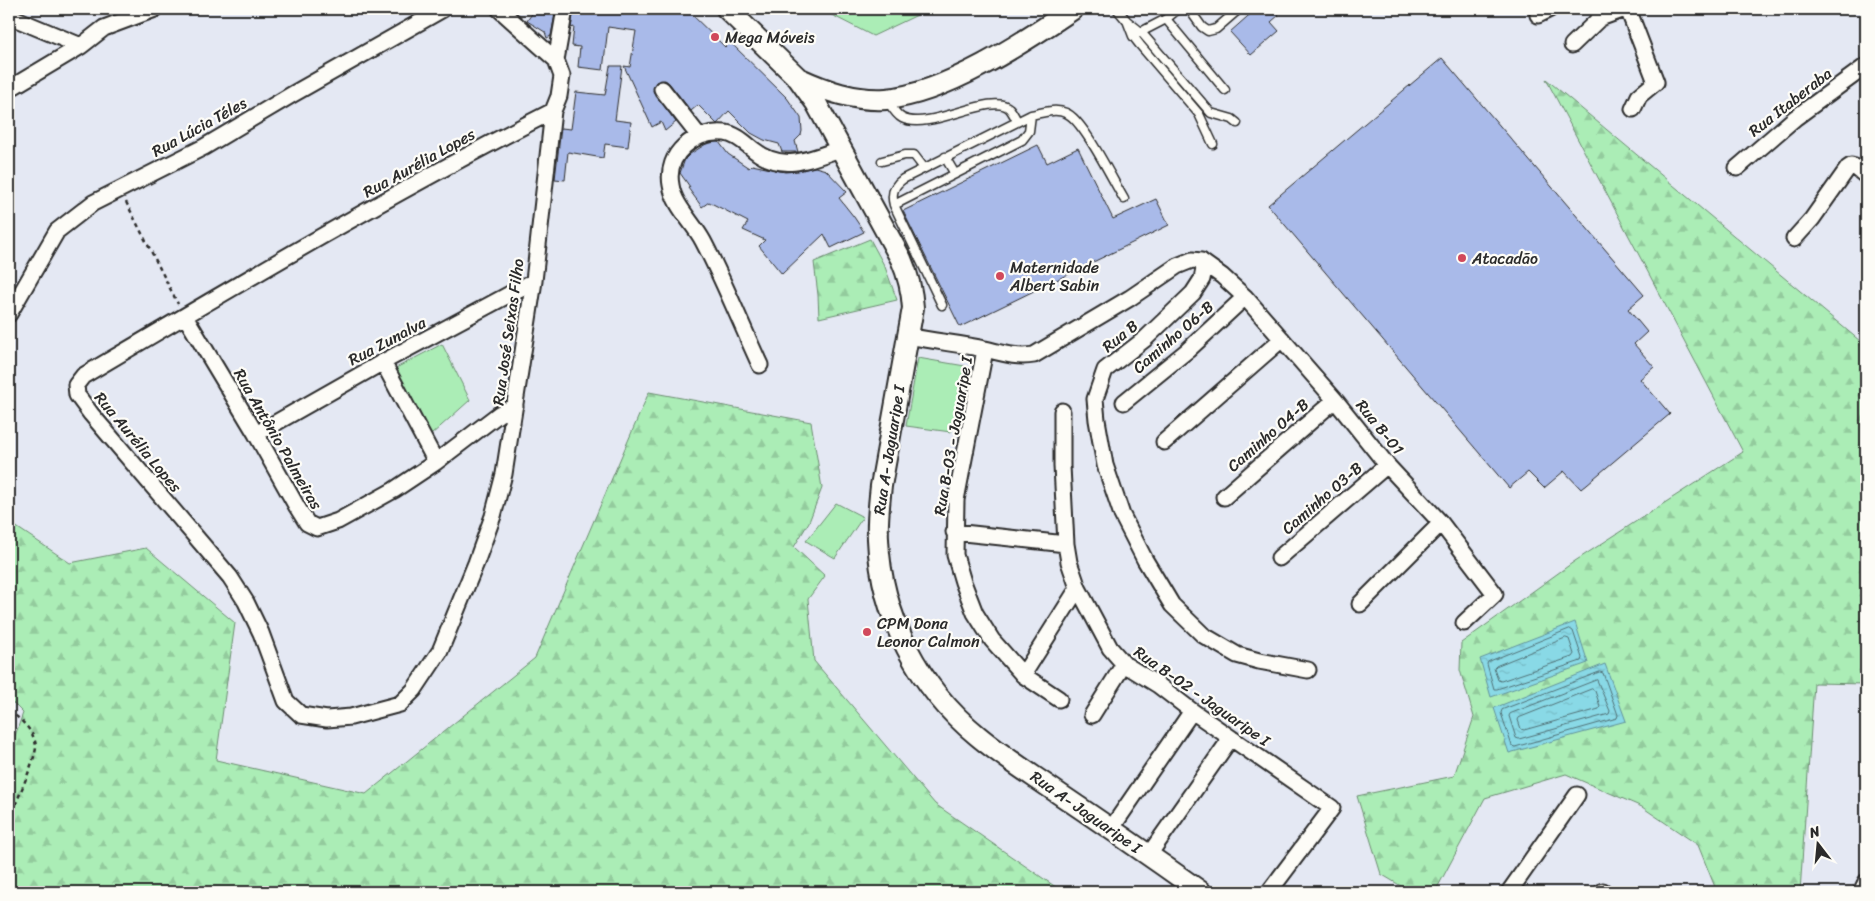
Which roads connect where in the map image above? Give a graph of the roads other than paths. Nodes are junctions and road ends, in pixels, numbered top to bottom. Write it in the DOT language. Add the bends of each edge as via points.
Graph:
graph roads {
  1 [pos="155,9"];
  2 [pos="443,9"];
  3 [pos="499,9"];
  4 [pos="565,9"];
  5 [pos="727,9"];
  6 [pos="1072,9"];
  7 [pos="1117,9"];
  8 [pos="1178,9"];
  9 [pos="1189,9"];
  10 [pos="1239,9"];
  11 [pos="1626,9"];
  12 [pos="9,16"];
  13 [pos="1166,19"];
  14 [pos="1127,21"];
  15 [pos="1141,32"];
  16 [pos="1133,36"];
  17 [pos="1572,45"];
  18 [pos="81,46"];
  19 [pos="556,60"];
  20 [pos="1866,66"];
  21 [pos="798,78"];
  22 [pos="9,89"];
  23 [pos="662,89"];
  24 [pos="1225,90"];
  25 [pos="886,99"];
  26 [pos="1633,109"];
  27 [pos="553,111"];
  28 [pos="1031,114"];
  29 [pos="1017,121"];
  30 [pos="1238,123"];
  31 [pos="700,136"];
  32 [pos="1213,144"];
  33 [pos="840,149"];
  34 [pos="945,157"];
  35 [pos="882,161"];
  36 [pos="924,168"];
  37 [pos="1737,168"];
  38 [pos="955,174"];
  39 [pos="1866,176"];
  40 [pos="1124,199"];
  41 [pos="894,205"];
  42 [pos="1794,239"];
  43 [pos="1201,261"];
  44 [pos="534,281"];
  45 [pos="1245,297"];
  46 [pos="942,305"];
  47 [pos="9,314"];
  48 [pos="185,316"];
  49 [pos="908,336"];
  50 [pos="1282,339"];
  51 [pos="985,350"];
  52 [pos="382,362"];
  53 [pos="760,365"];
  54 [pos="1335,400"];
  55 [pos="1124,402"];
  56 [pos="515,406"];
  57 [pos="1062,411"];
  58 [pos="256,434"];
  59 [pos="1164,442"];
  60 [pos="436,462"];
  61 [pos="1387,465"];
  62 [pos="1224,498"];
  63 [pos="1441,523"];
  64 [pos="954,532"];
  65 [pos="1066,544"];
  66 [pos="1279,558"];
  67 [pos="1078,588"];
  68 [pos="1360,604"];
  69 [pos="1464,623"];
  70 [pos="440,651"];
  71 [pos="1124,664"];
  72 [pos="1308,670"];
  73 [pos="1023,675"];
  74 [pos="1059,700"];
  75 [pos="1192,711"];
  76 [pos="1092,715"];
  77 [pos="1231,738"];
  78 [pos="1577,795"];
  79 [pos="1111,829"];
  80 [pos="1148,856"];
  81 [pos="1201,892"];
  82 [pos="1269,892"];
  83 [pos="1509,892"];
  1 -- 18 [label="street" via="104,28"];
  2 -- 47 [label="street, Rua Lúcia Téles" via="204,147 93,203 57,231"];
  3 -- 19 [label="street"];
  4 -- 19 [label="street, Rua José Seixas Filho"];
  5 -- 21 [label="main road"];
  6 -- 25 [label="main road" via="1014,47 953,79 932,88"];
  7 -- 14 [label="lane"];
  8 -- 13 [label="lane"];
  9 -- 10 [label="lane" via="1208,31 1216,29"];
  11 -- 17 [label="street" via="1600,18"];
  11 -- 26 [label="street" via="1656,82 1639,96"];
  12 -- 18 [label="street"];
  13 -- 15 [label="lane"];
  13 -- 24 [label="lane"];
  14 -- 15 [label="lane"];
  14 -- 16 [label="lane"];
  15 -- 16 [label="lane"];
  15 -- 30 [label="lane" via="1211,113"];
  16 -- 32 [label="lane" via="1199,114"];
  18 -- 22 [label="street"];
  19 -- 27 [label="street, Rua José Seixas Filho" via="562,76"];
  20 -- 37 [label="street, Rua Itaberaba" via="1796,118"];
  21 -- 25 [label="main road" via="838,94"];
  21 -- 33 [label="main road, Rua A- Jaguaripe I" via="816,103"];
  23 -- 31 [label="street"];
  25 -- 29 [label="lane" via="901,118 912,121 1000,104 1009,108"];
  27 -- 44 [label="street, Rua José Seixas Filho"];
  27 -- 48 [label="street, Rua Aurélia Lopes" via="470,153"];
  28 -- 29 [label="lane"];
  28 -- 38 [label="lane" via="1029,130 1022,140"];
  28 -- 40 [label="lane" via="1066,113 1079,123"];
  29 -- 34 [label="lane"];
  31 -- 33 [label="street" via="713,132 728,133 760,155 792,164"];
  31 -- 53 [label="street" via="691,140 674,160 670,185 702,240"];
  33 -- 49 [label="main road, Rua A- Jaguaripe I" via="908,277 912,308"];
  34 -- 36 [label="lane"];
  34 -- 38 [label="lane"];
  35 -- 36 [label="lane" via="914,155"];
  36 -- 41 [label="lane" via="898,182 893,192"];
  38 -- 41 [label="lane"];
  39 -- 42 [label="street" via="1855,167 1848,168"];
  41 -- 46 [label="lane"];
  43 -- 45 [label="street, Rua B-01"];
  43 -- 51 [label="street, Rua B" via="1192,260 1177,266 1034,355 1008,356"];
  43 -- 72 [label="street, Rua B" via="1204,269 1202,279 1193,293 1146,339 1106,370 1095,399 1106,465 1122,515 1172,606 1203,635 1237,654"];
  44 -- 52 [label="street, Rua Zunalva"];
  44 -- 56 [label="street, Rua José Seixas Filho"];
  45 -- 50 [label="street, Rua B-01"];
  45 -- 55 [label="street, Caminho 06-B" via="1188,350"];
  48 -- 58 [label="street, Rua Antônio Palmeiras"];
  48 -- 70 [label="street, Rua Aurélia Lopes" via="83,376 75,389 91,414 230,577 261,633 286,701 301,715 327,719 351,717 400,704 414,690"];
  49 -- 51 [label="street, Rua B"];
  49 -- 79 [label="main road, Rua A- Jaguaripe I" via="878,514 880,564 892,615 919,669 936,695 957,717 1000,752"];
  50 -- 54 [label="street, Rua B-01"];
  50 -- 59 [label="street"];
  51 -- 64 [label="street, Rua B-03 - Jaguaripe I" via="956,500"];
  52 -- 58 [label="street, Rua Zunalva"];
  52 -- 60 [label="street"];
  54 -- 61 [label="street, Rua B-01"];
  54 -- 62 [label="street, Caminho 04-B"];
  56 -- 60 [label="street, Rua Antônio Palmeiras" via="481,426"];
  56 -- 70 [label="street, Rua José Seixas Filho" via="504,474 493,516"];
  57 -- 65 [label="street, Rua B-02 - Jaguaripe I"];
  58 -- 60 [label="street, Rua Antônio Palmeiras" via="297,507 308,523 317,528 338,521 394,490"];
  61 -- 63 [label="street, Rua B-01"];
  61 -- 66 [label="street, Caminho 03-B"];
  63 -- 68 [label="street"];
  63 -- 69 [label="street, Rua B-01" via="1494,594"];
  64 -- 65 [label="street"];
  64 -- 73 [label="street, Rua B-03 - Jaguaripe I" via="956,555 975,613 992,640"];
  65 -- 67 [label="street, Rua B-02 - Jaguaripe I"];
  67 -- 71 [label="street, Rua B-02 - Jaguaripe I" via="1110,648"];
  67 -- 73 [label="street"];
  71 -- 75 [label="street, Rua B-02 - Jaguaripe I"];
  71 -- 76 [label="street"];
  73 -- 74 [label="street, Rua B-03 - Jaguaripe I"];
  75 -- 77 [label="street, Rua B-02 - Jaguaripe I"];
  75 -- 79 [label="street"];
  77 -- 80 [label="street"];
  77 -- 82 [label="street, Rua B-02 - Jaguaripe I" via="1332,808"];
  78 -- 83 [label="street"];
  79 -- 80 [label="main road, Rua A- Jaguaripe I"];
  80 -- 81 [label="main road, Rua A- Jaguaripe I"];
}
